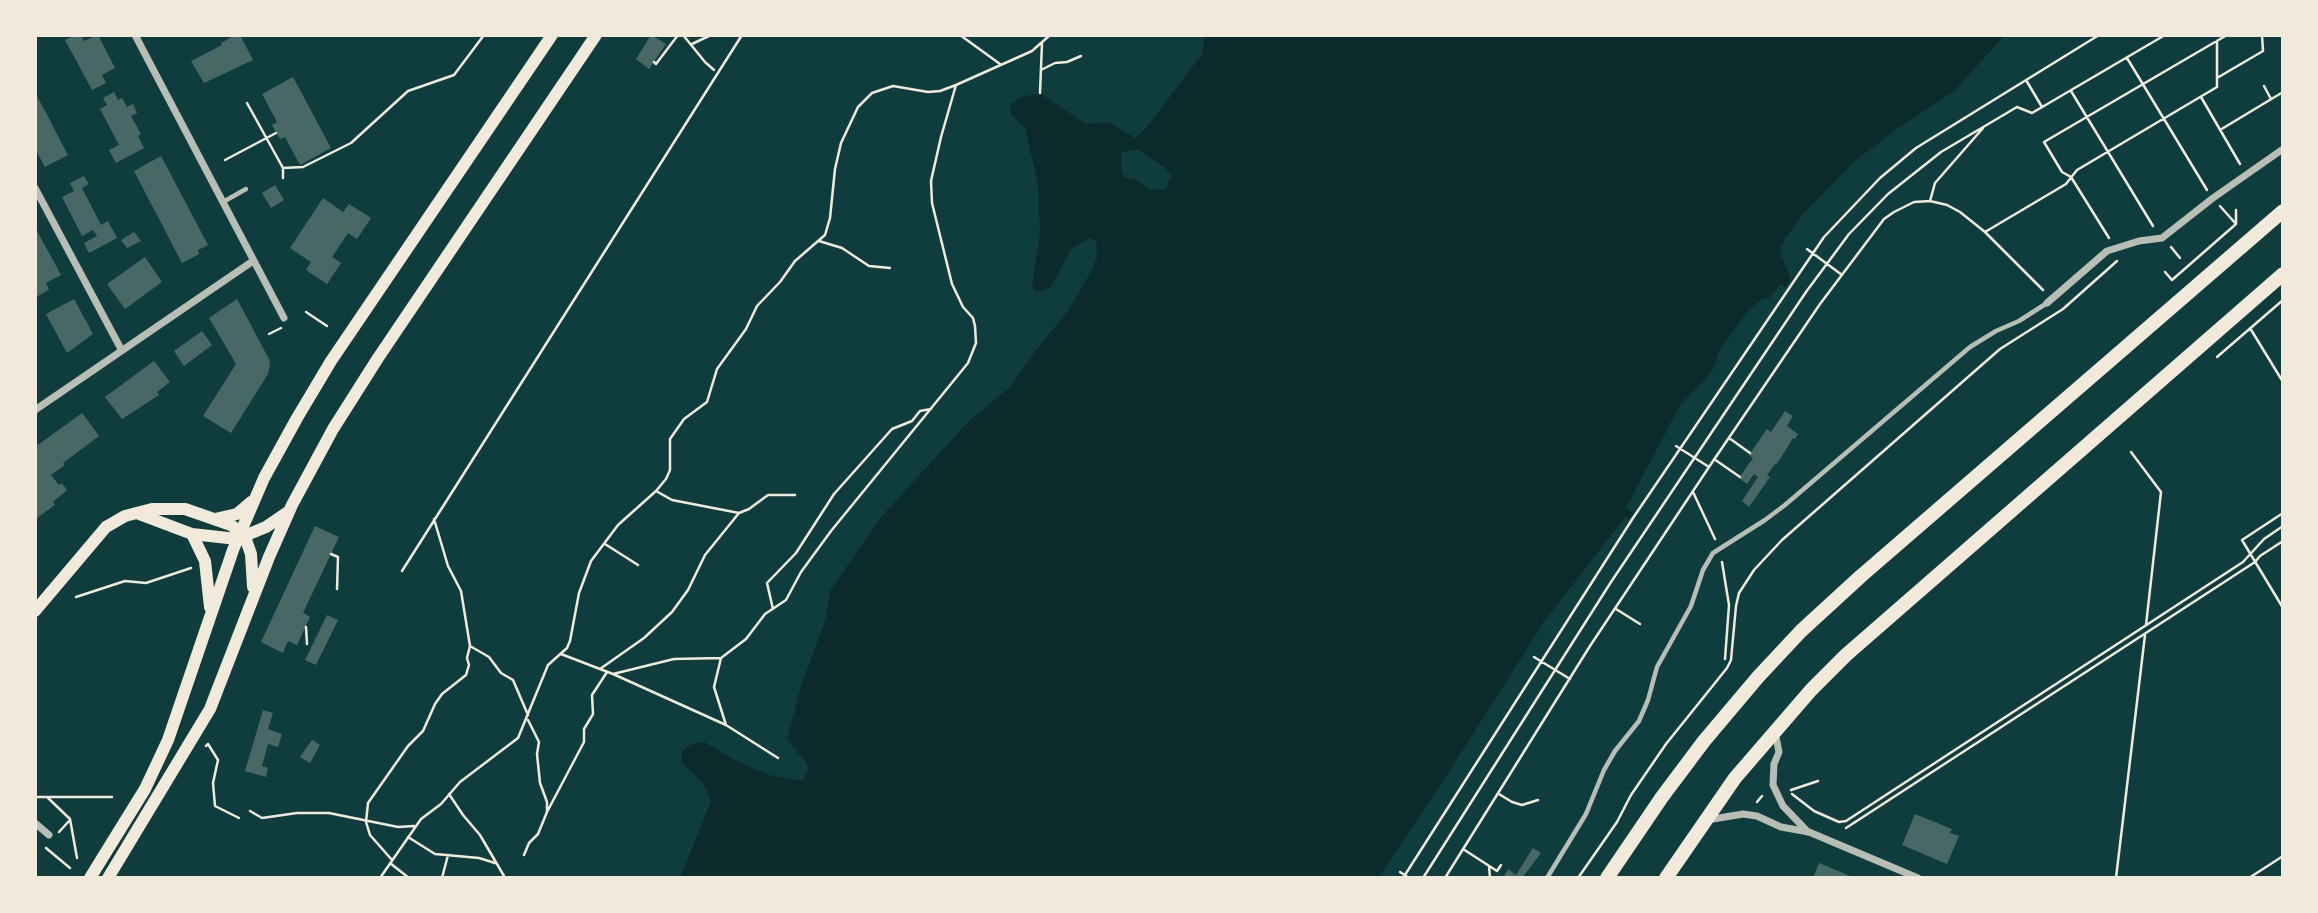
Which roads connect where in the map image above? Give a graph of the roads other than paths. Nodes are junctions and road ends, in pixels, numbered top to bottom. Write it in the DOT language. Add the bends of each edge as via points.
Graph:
graph roads {
  1 [pos="135,35"];
  2 [pos="552,35"];
  3 [pos="596,35"];
  4 [pos="2283,149"];
  5 [pos="35,188"];
  6 [pos="246,189"];
  7 [pos="222,202"];
  8 [pos="2283,211"];
  9 [pos="253,261"];
  10 [pos="2283,274"];
  11 [pos="2049,301"];
  12 [pos="284,318"];
  13 [pos="121,349"];
  14 [pos="35,410"];
  15 [pos="256,496"];
  16 [pos="288,512"];
  17 [pos="135,513"];
  18 [pos="214,519"];
  19 [pos="186,531"];
  20 [pos="241,536"];
  21 [pos="253,595"];
  22 [pos="35,611"];
  23 [pos="211,614"];
  24 [pos="1775,732"];
  25 [pos="1705,820"];
  26 [pos="35,823"];
  27 [pos="1809,832"];
  28 [pos="48,835"];
  29 [pos="93,873"];
  30 [pos="108,878"];
  31 [pos="1547,878"];
  32 [pos="1607,878"];
  33 [pos="1666,878"];
  34 [pos="1918,878"];
  1 -- 7 [label="street"];
  2 -- 15 [label="main road" via="331,361"];
  3 -- 16 [label="main road" via="378,358"];
  4 -- 11 [label="street" via="2162,238 2114,247"];
  5 -- 13 [label="street"];
  6 -- 7 [label="lane"];
  7 -- 9 [label="street"];
  8 -- 32 [label="main road" via="1828,606 1758,677 1682,769"];
  9 -- 12 [label="street"];
  9 -- 13 [label="street"];
  10 -- 24 [label="main road" via="1880,624"];
  11 -- 31 [label="lane" via="1970,347 1785,505 1707,559 1690,606 1657,667 1639,721 1615,751 1586,814"];
  13 -- 14 [label="street"];
  15 -- 18 [label="main road" via="237,514"];
  15 -- 20 [label="main road"];
  16 -- 20 [label="main road"];
  16 -- 21 [label="main road"];
  17 -- 18 [label="main road" via="168,507"];
  17 -- 19 [label="main road"];
  17 -- 22 [label="main road" via="96,536"];
  18 -- 20 [label="main road"];
  19 -- 20 [label="main road"];
  19 -- 23 [label="main road" via="205,561"];
  20 -- 21 [label="main road" via="251,554"];
  20 -- 23 [label="main road"];
  21 -- 30 [label="main road" via="210,709"];
  23 -- 29 [label="main road" via="168,740 145,789"];
  24 -- 25 [label="main road"];
  24 -- 27 [label="street" via="1779,752 1773,785 1783,806"];
  25 -- 27 [label="street" via="1749,814"];
  25 -- 33 [label="main road"];
  26 -- 28 [label="street"];
  27 -- 34 [label="street"];
}
